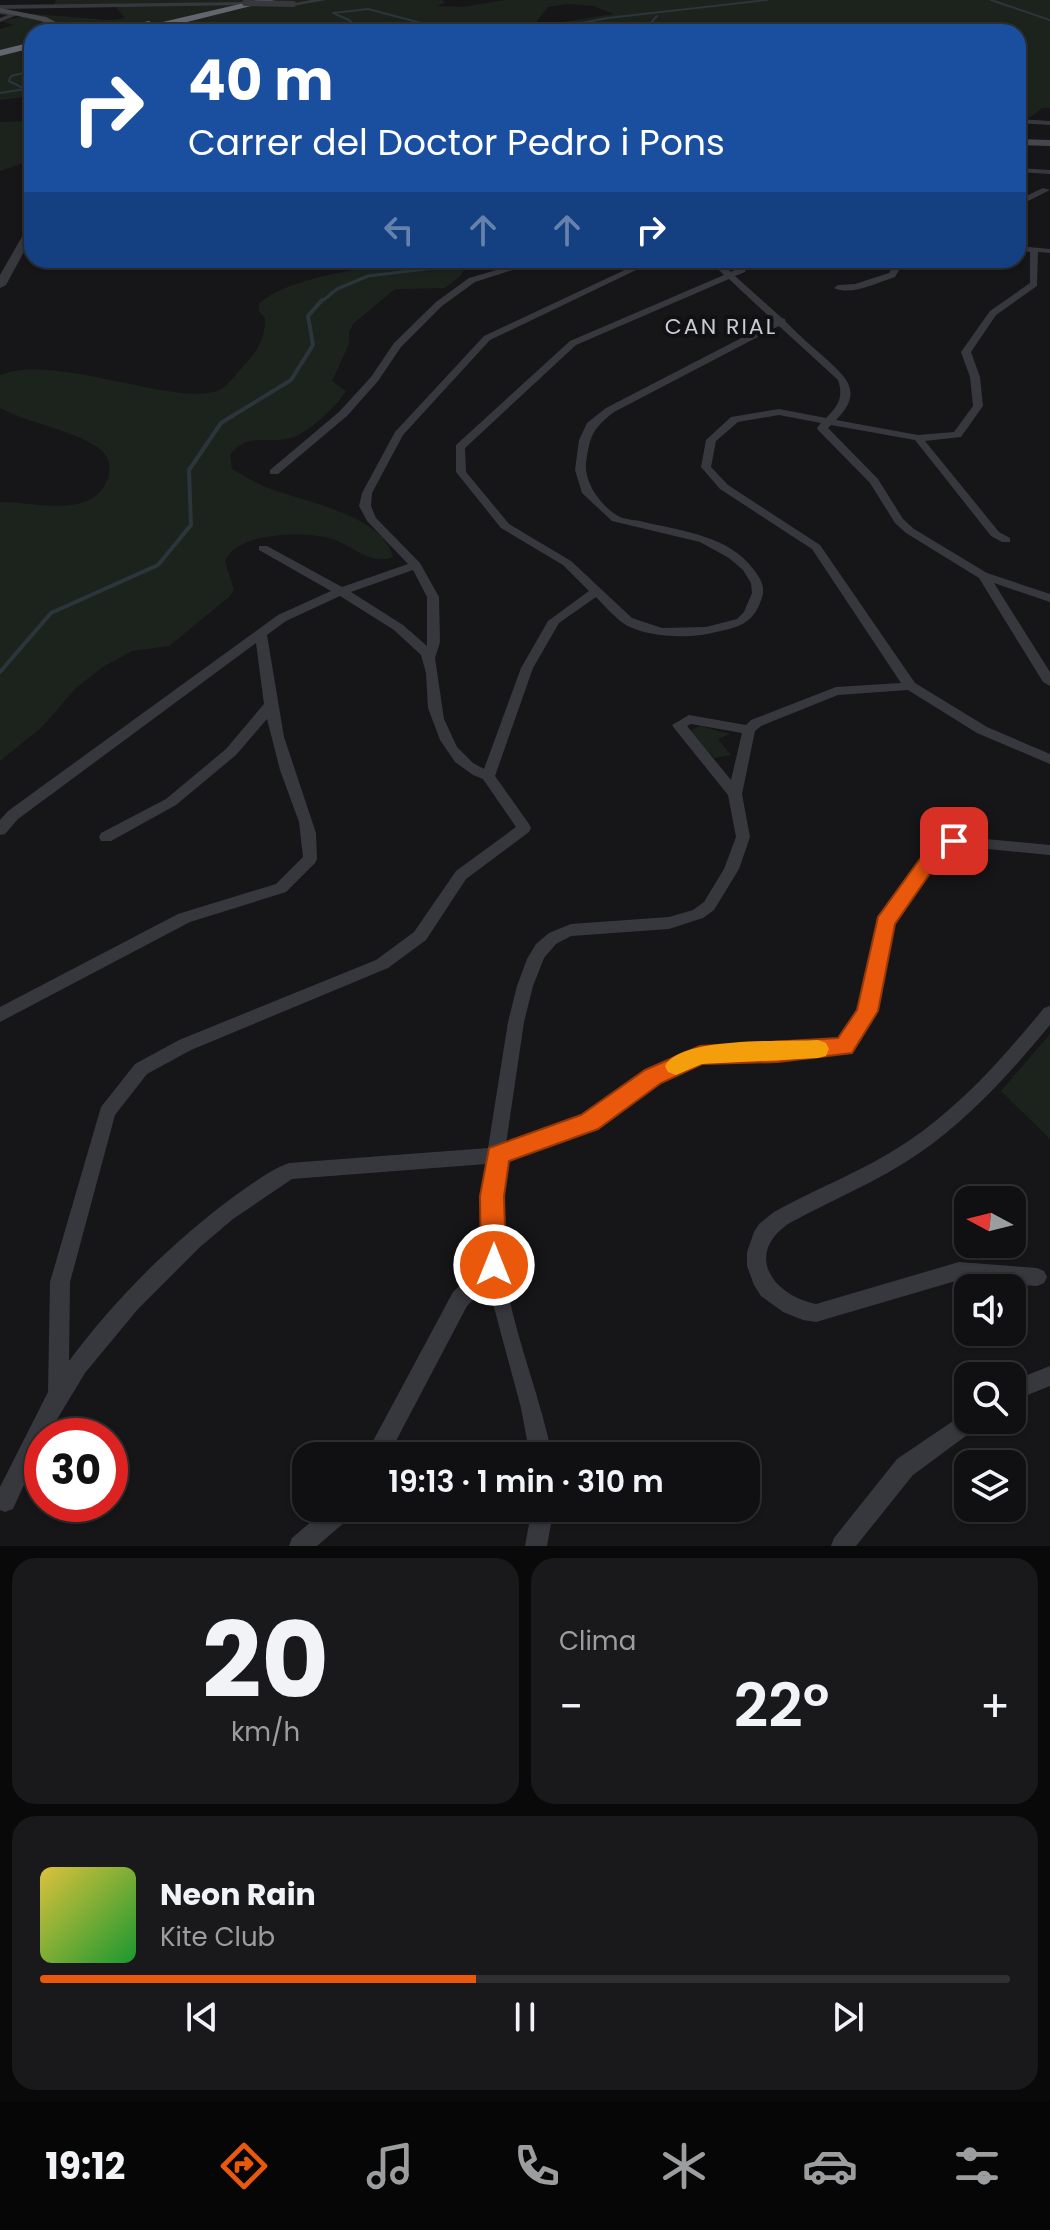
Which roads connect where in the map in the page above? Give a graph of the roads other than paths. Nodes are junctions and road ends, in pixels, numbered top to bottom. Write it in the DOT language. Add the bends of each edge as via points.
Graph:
graph roads {
  1 [pos="323,0"];
  2 [pos="288,2"];
  3 [pos="266,4"];
  4 [pos="2,9"];
  5 [pos="232,10"];
  6 [pos="0,20"];
  7 [pos="46,24"];
  8 [pos="150,24"];
  9 [pos="169,24"];
  10 [pos="185,24"];
  11 [pos="202,24"];
  12 [pos="24,47"];
  13 [pos="0,53"];
  14 [pos="24,56"];
  15 [pos="3,63"];
  16 [pos="1026,122"];
  17 [pos="1050,123"];
  18 [pos="1026,142"];
  19 [pos="1050,143"];
  20 [pos="1026,170"];
  21 [pos="1050,172"];
  22 [pos="1046,190"];
  23 [pos="1026,200"];
  24 [pos="24,242"];
  25 [pos="1026,250"];
  26 [pos="1034,251"];
  27 [pos="1050,251"];
  28 [pos="513,268"];
  29 [pos="636,268"];
  30 [pos="720,268"];
  31 [pos="743,268"];
  32 [pos="896,268"];
  33 [pos="727,276"];
  34 [pos="0,285"];
  35 [pos="838,288"];
  36 [pos="782,321"];
  37 [pos="833,420"];
  38 [pos="918,438"];
  39 [pos="274,472"];
  40 [pos="1006,540"];
  41 [pos="263,548"];
  42 [pos="416,565"];
  43 [pos="983,576"];
  44 [pos="597,591"];
  45 [pos="339,592"];
  46 [pos="1050,598"];
  47 [pos="261,636"];
  48 [pos="430,657"];
  49 [pos="1050,682"];
  50 [pos="910,686"];
  51 [pos="270,706"];
  52 [pos="749,730"];
  53 [pos="1050,759"];
  54 [pos="488,776"];
  55 [pos="735,794"];
  56 [pos="0,830"];
  57 [pos="106,837"];
  58 [pos="1050,850"];
  59 [pos="1050,1013"];
  60 [pos="0,1015"];
  61 [pos="498,1155"];
  62 [pos="494,1265"];
  63 [pos="1037,1277"];
  64 [pos="1050,1376"];
  65 [pos="1026,1385"];
  66 [pos="58,1396"];
  67 [pos="954,1432"];
  68 [pos="383,1442"];
  69 [pos="539,1442"];
  70 [pos="3,1495"];
  71 [pos="328,1522"];
  72 [pos="540,1522"];
  73 [pos="300,1546"];
  74 [pos="536,1546"];
  75 [pos="842,1546"];
  1 -- 2 [label="street"];
  2 -- 3 [label="highway"];
  2 -- 4 [label="street, bridge"];
  3 -- 5 [label="highway"];
  3 -- 10 [label="highway"];
  3 -- 11 [label="highway"];
  4 -- 6 [label="street"];
  4 -- 7 [label="main road"];
  5 -- 8 [label="highway"];
  5 -- 9 [label="highway"];
  12 -- 13 [label="highway"];
  14 -- 15 [label="highway"];
  16 -- 17 [label="street"];
  18 -- 19 [label="main road"];
  20 -- 21 [label="street"];
  22 -- 23 [label="street"];
  24 -- 34 [label="street"];
  25 -- 26 [label="street"];
  26 -- 27 [label="street"];
  26 -- 38 [label="street" via="1034,284 993,313 966,352 978,406 957,435"];
  28 -- 39 [label="street" via="472,280 439,304 397,345 343,414"];
  29 -- 42 [label="street" via="487,338 399,434 365,506"];
  30 -- 33 [label="street"];
  31 -- 33 [label="street"];
  32 -- 35 [label="street" via="892,275"];
  33 -- 36 [label="street"];
  33 -- 44 [label="street" via="573,343 460,447 461,472 505,526 567,563"];
  36 -- 37 [label="street" via="845,385 843,410"];
  36 -- 44 [label="street" via="597,420 584,440 580,470 587,493 616,519 704,539 733,556 757,583 750,613 725,628 661,632 628,621"];
  37 -- 38 [label="street"];
  37 -- 43 [label="street" via="822,428 874,481 899,521"];
  37 -- 50 [label="street" via="779,412 735,419 711,440 706,467 724,487 816,547"];
  38 -- 40 [label="street" via="995,534"];
  41 -- 45 [label="street"];
  42 -- 45 [label="street"];
  42 -- 48 [label="street" via="436,610"];
  43 -- 46 [label="street"];
  43 -- 49 [label="street"];
  44 -- 54 [label="street" via="554,621 527,668"];
  45 -- 47 [label="street" via="296,610"];
  45 -- 48 [label="street" via="422,646"];
  47 -- 51 [label="street"];
  47 -- 56 [label="street" via="139,721"];
  48 -- 54 [label="street" via="440,728 457,757 472,772"];
  50 -- 52 [label="street" via="836,691"];
  50 -- 53 [label="street" via="982,730"];
  51 -- 57 [label="street" via="231,752 171,802"];
  51 -- 60 [label="street" via="287,770 311,829 310,859 281,888 184,918"];
  52 -- 55 [label="street"];
  52 -- 55 [label="street" via="689,719 679,725"];
  54 -- 66 [label="street" via="524,828 461,875 420,936 382,964 141,1069 107,1112 60,1282"];
  55 -- 61 [label="street" via="743,837 709,906 669,923 558,933 536,957 515,1028"];
  58 -- 61 [label="street" via="954,841 932,857 886,923 867,1011 845,1047 700,1055 653,1077 590,1122"];
  59 -- 63 [label="street" via="1005,1067 912,1148 782,1217 761,1238 757,1260 761,1282 779,1300 816,1313 959,1271"];
  61 -- 62 [label="street" via="492,1196"];
  61 -- 66 [label="street" via="289,1171 242,1200 135,1296"];
  62 -- 68 [label="street" via="460,1299"];
  62 -- 69 [label="street"];
  64 -- 65 [label="street"];
  66 -- 70 [label="street"];
  67 -- 75 [label="street" via="905,1467"];
  71 -- 73 [label="street"];
  72 -- 74 [label="street"];
}
